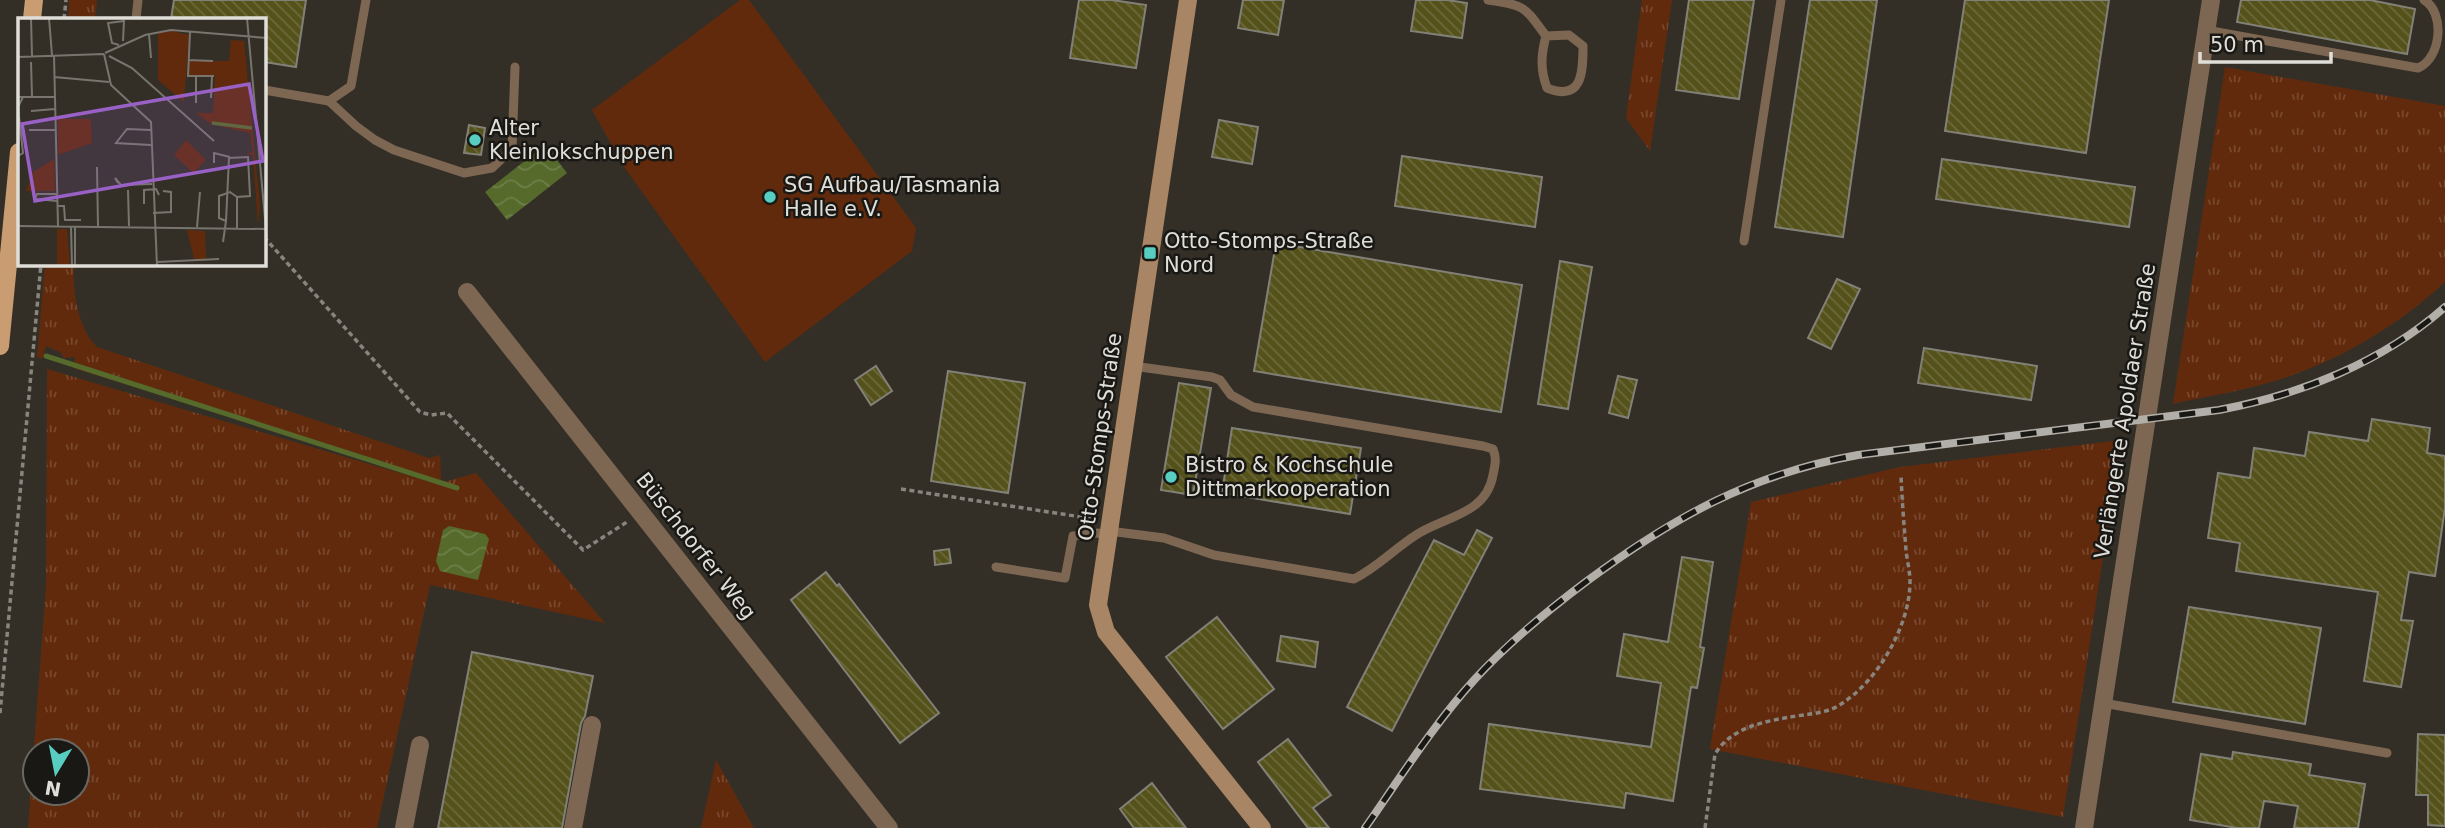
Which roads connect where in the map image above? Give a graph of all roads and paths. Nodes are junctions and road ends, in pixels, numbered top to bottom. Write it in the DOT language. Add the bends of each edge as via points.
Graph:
graph roads {
  1 [pos="34,0"];
  2 [pos="66,0"];
  3 [pos="138,0"];
  4 [pos="366,0"];
  5 [pos="1188,0"];
  6 [pos="1488,0"];
  7 [pos="1781,0"];
  8 [pos="2211,0"];
  9 [pos="2424,0"];
  10 [pos="32,18"];
  11 [pos="64,18"];
  12 [pos="136,18"];
  13 [pos="2206,30"];
  14 [pos="1546,36"];
  15 [pos="515,67"];
  16 [pos="266,90"];
  17 [pos="329,101"];
  18 [pos="18,162"];
  19 [pos="266,239"];
  20 [pos="1744,241"];
  21 [pos="41,266"];
  22 [pos="467,292"];
  23 [pos="0,346"];
  24 [pos="1133,366"];
  25 [pos="1901,475"];
  26 [pos="901,489"];
  27 [pos="641,513"];
  28 [pos="1109,530"];
  29 [pos="996,567"];
  30 [pos="2103,703"];
  31 [pos="0,713"];
  32 [pos="592,725"];
  33 [pos="420,745"];
  34 [pos="2387,753"];
  35 [pos="404,828"];
  36 [pos="573,828"];
  37 [pos="889,828"];
  38 [pos="1262,828"];
  39 [pos="1705,828"];
  40 [pos="2084,828"];
  1 -- 10 [label="main road"];
  2 -- 11 [label="path"];
  3 -- 12 [label="lane"];
  4 -- 17 [label="lane" via="351,86"];
  5 -- 24 [label="street, Otto-Stomps-Straße"];
  6 -- 14 [label="lane" via="1519,5"];
  7 -- 20 [label="lane"];
  8 -- 13 [label="street, Verlängerte Apoldaer Straße"];
  9 -- 13 [label="lane" via="2437,9 2441,23 2432,58 2418,68"];
  13 -- 30 [label="street, Verlängerte Apoldaer Straße"];
  14 -- 14 [label="lane" via="1541,72 1547,88 1572,91 1580,80 1584,46 1569,35"];
  15 -- 17 [label="lane" via="512,149 492,168 483,170 464,173 394,150 356,126"];
  16 -- 17 [label="lane"];
  18 -- 23 [label="main road"];
  19 -- 27 [label="path" via="420,412 447,413 583,550"];
  21 -- 31 [label="path"];
  22 -- 27 [label="street, Büschdorfer Weg"];
  24 -- 28 [label="street, Otto-Stomps-Straße"];
  24 -- 28 [label="lane" via="1212,377 1253,407 1483,446 1493,449 1496,458 1491,488 1473,509 1421,531 1354,579 1213,555 1164,538"];
  25 -- 39 [label="path" via="1910,582 1896,640 1862,688 1840,706 1767,721 1722,743 1715,754"];
  26 -- 28 [label="path"];
  27 -- 37 [label="street, Büschdorfer Weg"];
  28 -- 29 [label="lane" via="1073,536 1065,578"];
  28 -- 38 [label="street, Otto-Stomps-Straße" via="1098,605 1106,632"];
  30 -- 34 [label="lane"];
  30 -- 40 [label="street, Verlängerte Apoldaer Straße"];
  32 -- 36 [label="street"];
  33 -- 35 [label="street"];
}
